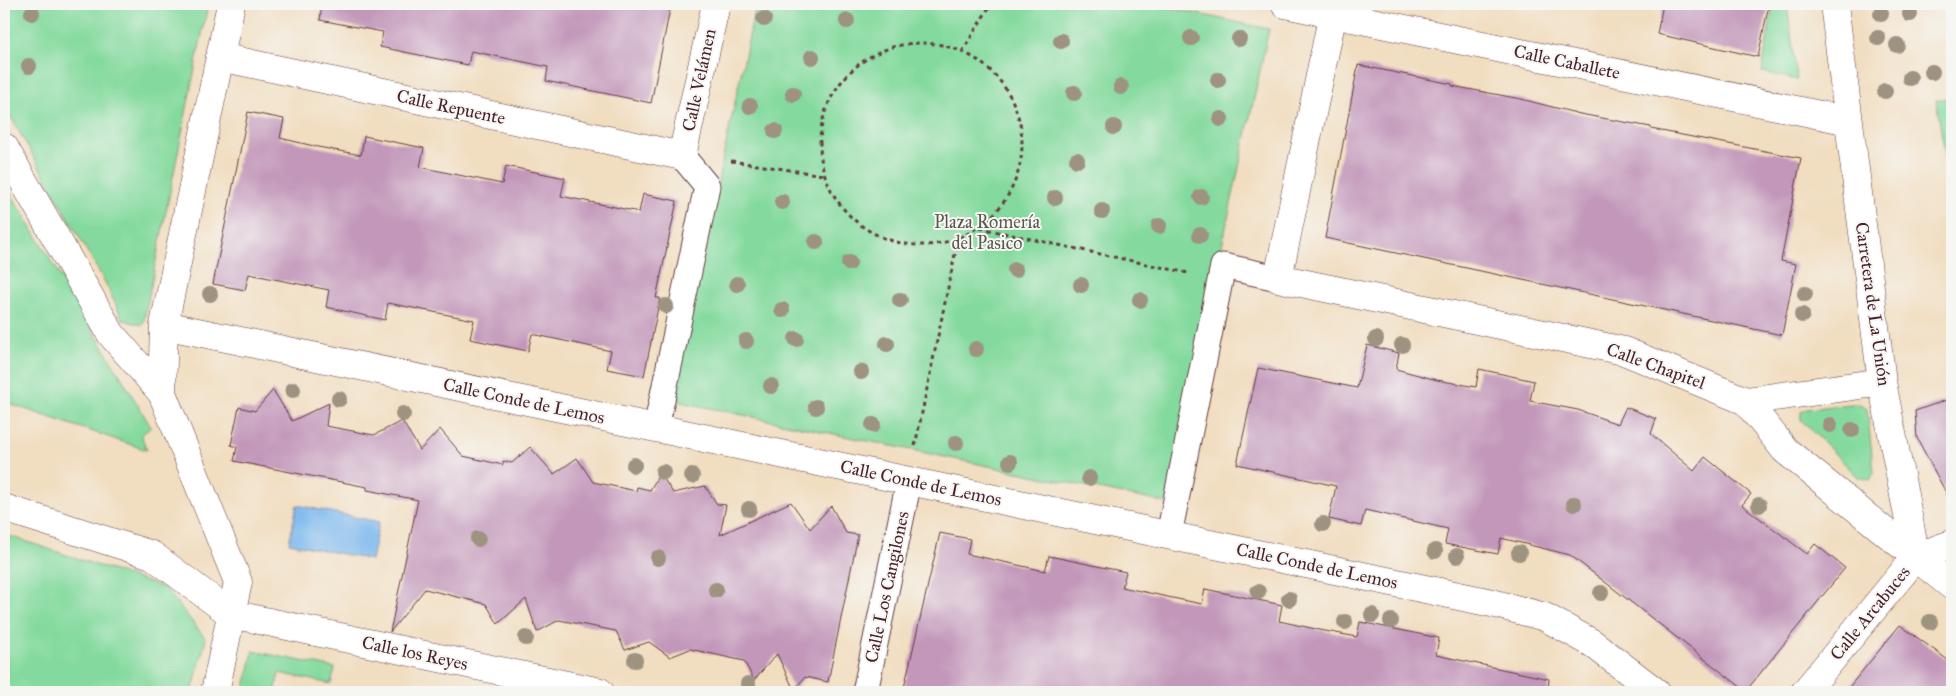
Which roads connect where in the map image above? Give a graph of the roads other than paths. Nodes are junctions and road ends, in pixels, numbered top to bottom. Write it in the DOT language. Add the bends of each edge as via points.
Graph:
graph roads {
  1 [pos="231,4"];
  2 [pos="716,4"];
  3 [pos="1285,4"];
  4 [pos="1834,4"];
  5 [pos="1333,14"];
  6 [pos="220,57"];
  7 [pos="1849,121"];
  8 [pos="4,147"];
  9 [pos="682,156"];
  10 [pos="1278,278"];
  11 [pos="164,325"];
  12 [pos="1882,382"];
  13 [pos="162,393"];
  14 [pos="1746,401"];
  15 [pos="656,428"];
  16 [pos="909,481"];
  17 [pos="4,508"];
  18 [pos="1169,535"];
  19 [pos="1952,544"];
  20 [pos="1916,557"];
  21 [pos="1952,586"];
  22 [pos="231,614"];
  23 [pos="215,692"];
  24 [pos="600,692"];
  25 [pos="865,692"];
  26 [pos="1656,692"];
  27 [pos="1805,692"];
  1 -- 6 [label="street"];
  2 -- 9 [label="street, Calle Velámen"];
  3 -- 5 [label="street, Calle Caballete"];
  4 -- 7 [label="street, Carretera de La Unión"];
  5 -- 7 [label="street, Calle Caballete"];
  5 -- 10 [label="street"];
  6 -- 9 [label="street, Calle Repuente"];
  6 -- 11 [label="street"];
  7 -- 12 [label="street, Carretera de La Unión"];
  8 -- 13 [label="street" via="111,334"];
  9 -- 15 [label="street" via="707,186"];
  10 -- 14 [label="street, Calle Chapitel" via="1624,350"];
  10 -- 18 [label="street" via="1224,266"];
  11 -- 13 [label="street"];
  11 -- 15 [label="street, Calle Conde de Lemos"];
  12 -- 14 [label="street"];
  12 -- 20 [label="street, Carretera de La Unión"];
  13 -- 22 [label="street" via="238,582"];
  14 -- 20 [label="street, Calle Chapitel" via="1785,450"];
  15 -- 16 [label="street, Calle Conde de Lemos"];
  16 -- 18 [label="street, Calle Conde de Lemos"];
  16 -- 25 [label="street, Calle Los Cangilones"];
  17 -- 22 [label="street" via="152,555"];
  18 -- 26 [label="street, Calle Conde de Lemos" via="1545,617 1592,642"];
  19 -- 20 [label="street"];
  20 -- 21 [label="street"];
  20 -- 27 [label="street, Calle Arcabuces"];
  22 -- 23 [label="street"];
  22 -- 24 [label="street, Calle los Reyes"];
}
